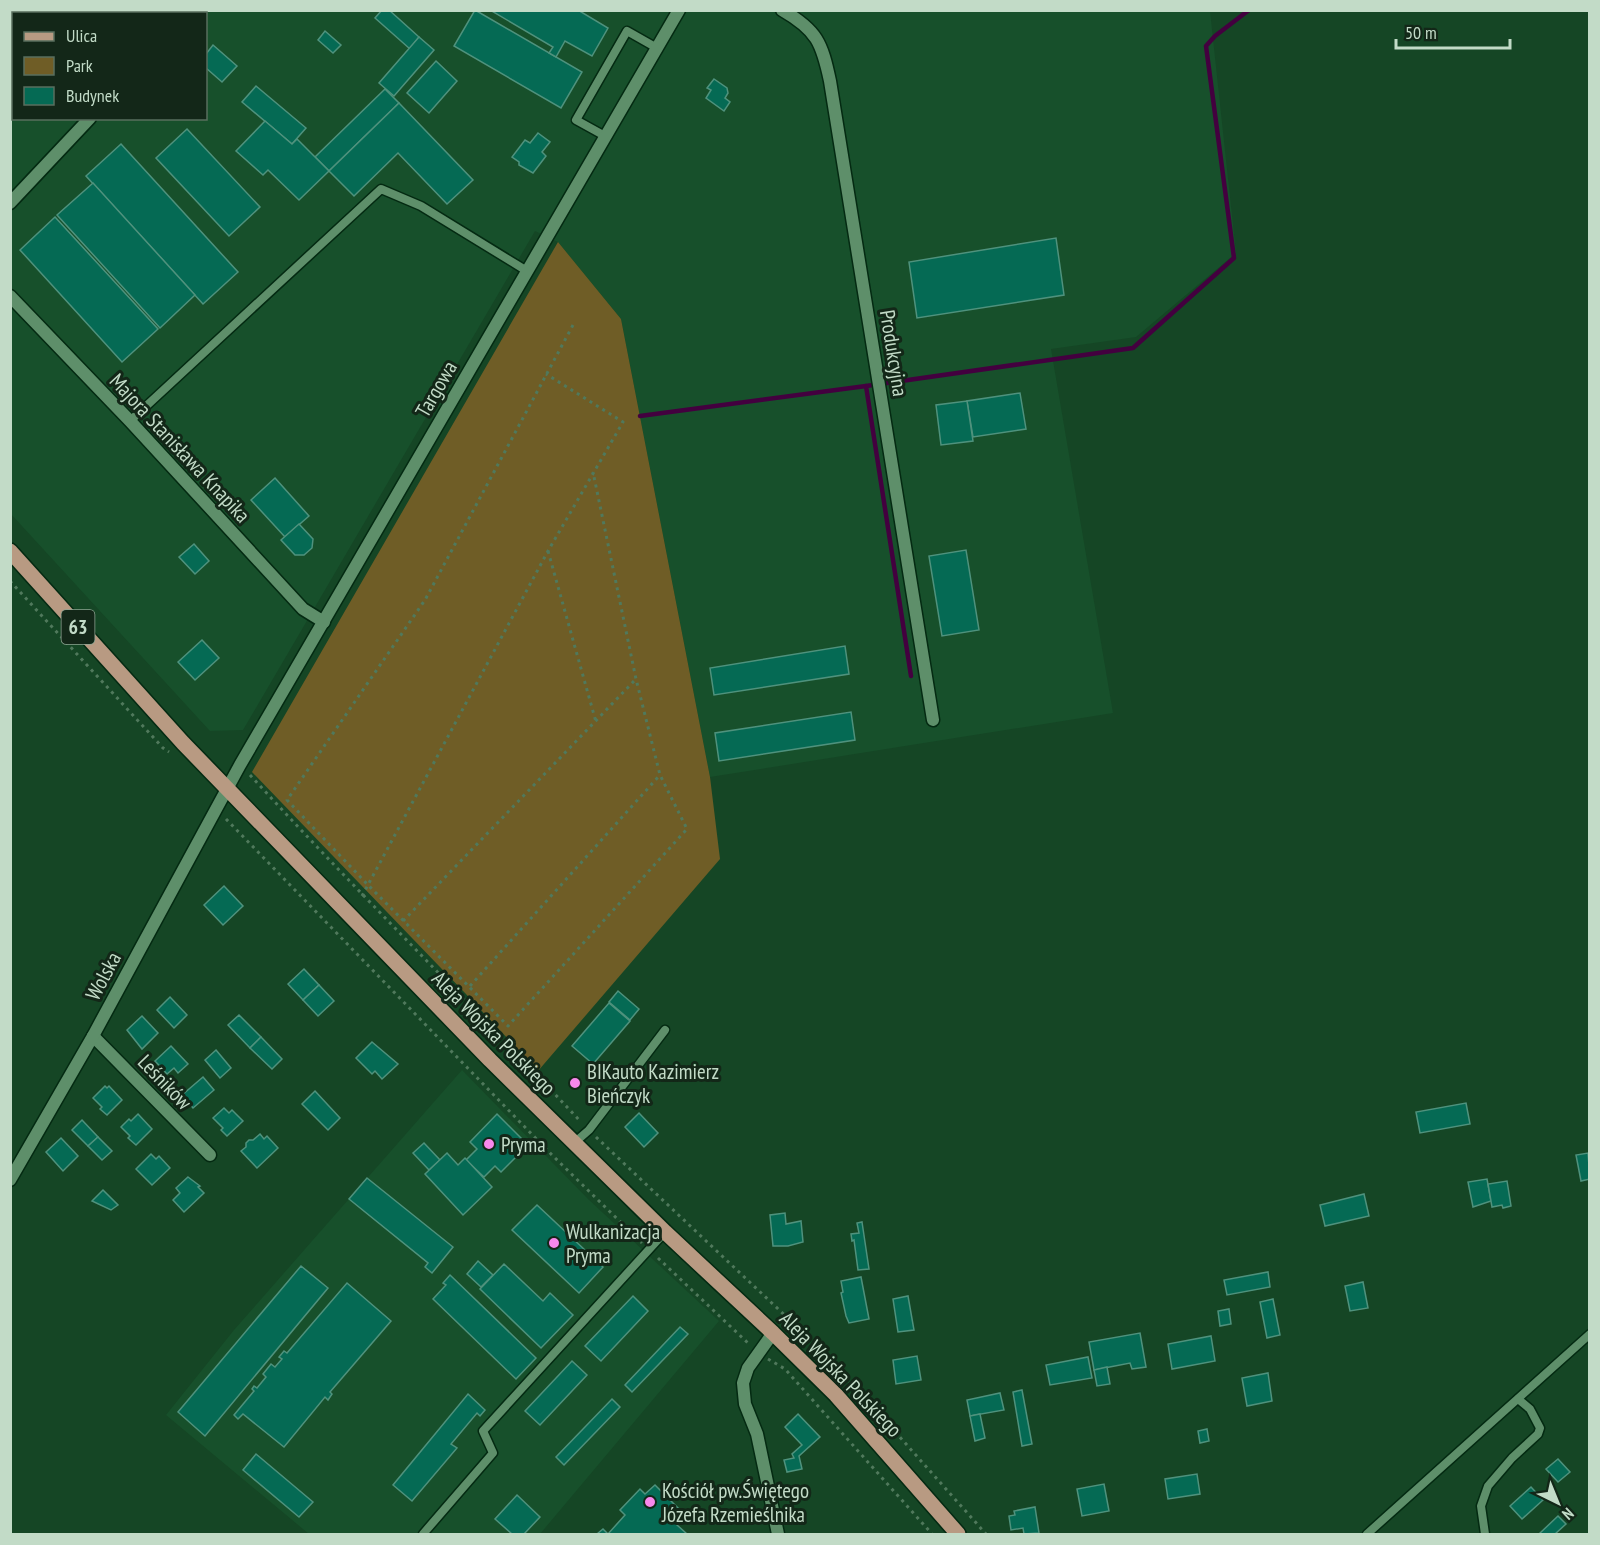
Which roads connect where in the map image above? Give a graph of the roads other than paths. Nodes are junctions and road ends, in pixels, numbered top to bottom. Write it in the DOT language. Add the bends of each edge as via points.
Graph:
graph roads {
  1 [pos="679,10"];
  2 [pos="782,10"];
  3 [pos="657,48"];
  4 [pos="88,120"];
  5 [pos="606,136"];
  6 [pos="10,203"];
  7 [pos="527,272"];
  8 [pos="10,296"];
  9 [pos="130,422"];
  10 [pos="10,552"];
  11 [pos="324,622"];
  12 [pos="933,720"];
  13 [pos="227,788"];
  14 [pos="665,1030"];
  15 [pos="93,1036"];
  16 [pos="574,1143"];
  17 [pos="210,1155"];
  18 [pos="10,1180"];
  19 [pos="665,1232"];
  20 [pos="773,1333"];
  21 [pos="1590,1334"];
  22 [pos="1518,1399"];
  23 [pos="423,1534"];
  24 [pos="778,1534"];
  25 [pos="958,1534"];
  26 [pos="1367,1534"];
  27 [pos="1485,1534"];
  1 -- 3 [label="street, Targowa"];
  2 -- 12 [label="street, Produkcyjna" via="814,34 824,52"];
  3 -- 5 [label="street, Targowa"];
  3 -- 5 [label="lane" via="627,31 576,120"];
  4 -- 6 [label="street"];
  5 -- 7 [label="street, Targowa"];
  7 -- 9 [label="lane" via="421,206 381,189"];
  7 -- 11 [label="street, Targowa"];
  8 -- 9 [label="street, Majora Stanisława Knapika"];
  9 -- 11 [label="street, Majora Stanisława Knapika" via="303,609"];
  10 -- 13 [label="main road, Aleja Wojska Polskiego / 63"];
  11 -- 13 [label="street, Targowa"];
  13 -- 15 [label="street, Wolska"];
  13 -- 16 [label="main road, Aleja Wojska Polskiego / 63"];
  14 -- 16 [label="lane" via="589,1130"];
  15 -- 17 [label="street, Leśników"];
  15 -- 18 [label="street, Wolska"];
  16 -- 19 [label="main road, Aleja Wojska Polskiego / 63"];
  19 -- 20 [label="main road, Aleja Wojska Polskiego / 63"];
  19 -- 23 [label="lane" via="483,1431 493,1453"];
  20 -- 24 [label="street" via="748,1368 743,1383"];
  20 -- 25 [label="main road, Aleja Wojska Polskiego / 63" via="836,1395"];
  21 -- 22 [label="lane"];
  22 -- 26 [label="lane"];
  22 -- 27 [label="lane" via="1530,1409 1540,1428 1488,1486 1481,1506"];
}
